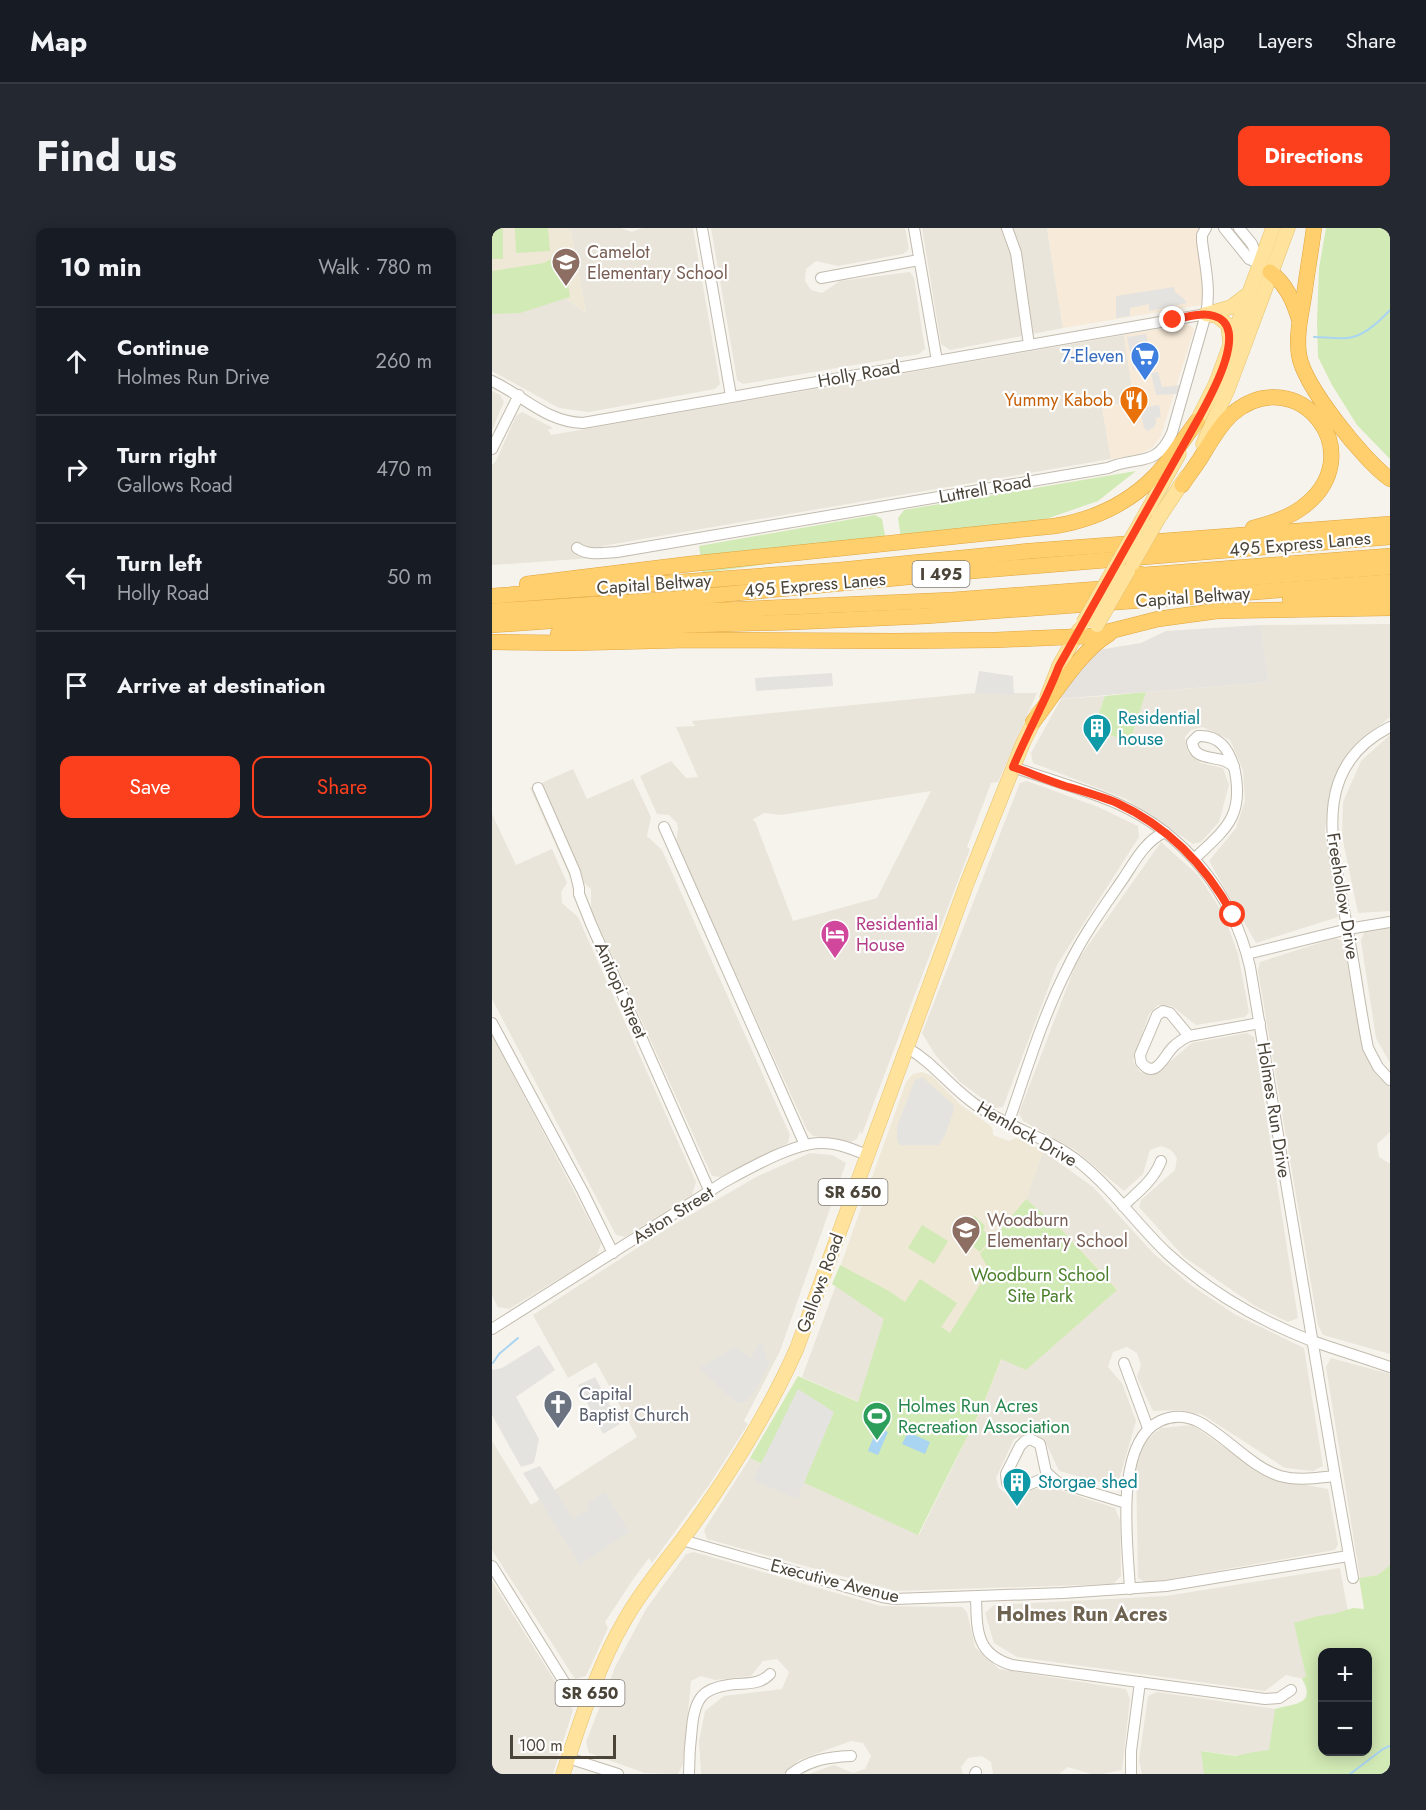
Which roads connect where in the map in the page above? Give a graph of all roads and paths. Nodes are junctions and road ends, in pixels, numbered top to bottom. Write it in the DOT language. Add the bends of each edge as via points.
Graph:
graph roads {
  1 [pos="702,228"];
  2 [pos="914,228"];
  3 [pos="1007,228"];
  4 [pos="1206,228"];
  5 [pos="1224,228"];
  6 [pos="1239,228"];
  7 [pos="1273,228"];
  8 [pos="1288,228"];
  9 [pos="1314,228"];
  10 [pos="919,260"];
  11 [pos="1265,268"];
  12 [pos="821,278"];
  13 [pos="1248,294"];
  14 [pos="1206,314"];
  15 [pos="1299,319"];
  16 [pos="1029,345"];
  17 [pos="1229,347"];
  18 [pos="937,361"];
  19 [pos="492,381"];
  20 [pos="519,395"];
  21 [pos="731,396"];
  22 [pos="1197,421"];
  23 [pos="492,449"];
  24 [pos="1390,480"];
  25 [pos="1182,485"];
  26 [pos="1390,524"];
  27 [pos="1225,536"];
  28 [pos="1390,537"];
  29 [pos="578,548"];
  30 [pos="1390,549"];
  31 [pos="1390,556"];
  32 [pos="1134,567"];
  33 [pos="1390,567"];
  34 [pos="1390,582"];
  35 [pos="492,589"];
  36 [pos="1390,595"];
  37 [pos="492,596"];
  38 [pos="1390,608"];
  39 [pos="492,611"];
  40 [pos="955,614"];
  41 [pos="492,625"];
  42 [pos="1086,630"];
  43 [pos="1114,631"];
  44 [pos="492,641"];
  45 [pos="1033,723"];
  46 [pos="1390,727"];
  47 [pos="1013,767"];
  48 [pos="1234,767"];
  49 [pos="538,788"];
  50 [pos="664,827"];
  51 [pos="1165,832"];
  52 [pos="1195,858"];
  53 [pos="1390,922"];
  54 [pos="1348,929"];
  55 [pos="1247,954"];
  56 [pos="492,1023"];
  57 [pos="1260,1023"];
  58 [pos="1189,1036"];
  59 [pos="906,1047"];
  60 [pos="1390,1080"];
  61 [pos="1008,1124"];
  62 [pos="805,1145"];
  63 [pos="867,1155"];
  64 [pos="1161,1161"];
  65 [pos="711,1191"];
  66 [pos="1123,1206"];
  67 [pos="613,1253"];
  68 [pos="494,1323"];
  69 [pos="1312,1341"];
  70 [pos="1124,1363"];
  71 [pos="1390,1367"];
  72 [pos="1148,1428"];
  73 [pos="1335,1476"];
  74 [pos="1056,1482"];
  75 [pos="1126,1503"];
  76 [pos="682,1539"];
  77 [pos="1348,1556"];
  78 [pos="492,1566"];
  79 [pos="1353,1578"];
  80 [pos="1130,1589"];
  81 [pos="976,1597"];
  82 [pos="770,1674"];
  83 [pos="1140,1682"];
  84 [pos="1291,1690"];
  85 [pos="587,1702"];
  86 [pos="851,1756"];
  87 [pos="568,1758"];
  88 [pos="563,1774"];
  89 [pos="618,1774"];
  90 [pos="689,1774"];
  91 [pos="791,1774"];
  92 [pos="1131,1774"];
  1 -- 21 [label="street"];
  2 -- 10 [label="street"];
  3 -- 16 [label="street" via="1016,253"];
  4 -- 14 [label="street, Luttrell Road" via="1202,241 1208,285"];
  5 -- 11 [label="street" via="1249,259"];
  6 -- 11 [label="street"];
  7 -- 11 [label="main road, Gallows Road / SR 650"];
  8 -- 11 [label="main road, Gallows Road / SR 650"];
  9 -- 15 [label="highway"];
  10 -- 12 [label="street"];
  10 -- 18 [label="street"];
  11 -- 13 [label="main road, Gallows Road / SR 650"];
  11 -- 15 [label="highway" via="1290,294"];
  11 -- 25 [label="main road, Gallows Road / SR 650" via="1225,397"];
  13 -- 14 [label="main road" via="1231,307"];
  13 -- 17 [label="main road, Gallows Road / SR 650"];
  14 -- 16 [label="street, Holly Road"];
  14 -- 17 [label="main road" via="1217,316 1228,325"];
  14 -- 29 [label="street, Luttrell Road" via="1172,433 1153,457 617,552 594,554"];
  15 -- 24 [label="highway" via="1299,354 1312,385 1358,449"];
  16 -- 18 [label="street, Holly Road"];
  17 -- 22 [label="main road, Gallows Road / SR 650"];
  18 -- 21 [label="street, Holly Road"];
  19 -- 20 [label="street, Holly Road"];
  20 -- 21 [label="street, Holly Road" via="551,417 583,423"];
  20 -- 23 [label="street"];
  22 -- 32 [label="main road, Gallows Road / SR 650, bridge" via="1142,520"];
  22 -- 35 [label="highway" via="1155,477 1135,494 1074,523 646,568"];
  25 -- 27 [label="highway" via="1220,426 1256,400 1288,399 1319,420 1329,441 1331,461 1328,476 1317,493 1290,515"];
  25 -- 32 [label="main road, Gallows Road / SR 650, bridge" via="1158,519"];
  26 -- 27 [label="highway, Capital Beltway / I 495"];
  27 -- 37 [label="highway, Capital Beltway / I 495"];
  28 -- 39 [label="highway, 495 Express Lanes / I 495"];
  30 -- 32 [label="highway"];
  31 -- 32 [label="highway"];
  32 -- 42 [label="main road, Gallows Road / SR 650, bridge"];
  33 -- 41 [label="highway, 495 Express Lanes / I 495" via="952,600 675,612"];
  34 -- 40 [label="highway, Capital Beltway / I 495"];
  36 -- 40 [label="highway"];
  38 -- 43 [label="highway" via="1217,611 1158,619"];
  40 -- 44 [label="highway, Capital Beltway / I 495" via="688,625"];
  42 -- 43 [label="highway"];
  42 -- 44 [label="highway" via="995,640 572,644"];
  42 -- 45 [label="main road, Gallows Road / SR 650" via="1059,666"];
  43 -- 45 [label="highway" via="1087,652"];
  45 -- 47 [label="main road, Gallows Road / SR 650"];
  46 -- 54 [label="street, Freehollow Drive" via="1354,756 1342,775 1332,805 1333,842"];
  47 -- 51 [label="street, Holmes Run Drive" via="1116,803"];
  47 -- 59 [label="main road, Gallows Road / SR 650"];
  48 -- 52 [label="street" via="1238,791 1235,811 1222,832"];
  49 -- 65 [label="street, Antiopi Street" via="574,872 591,924"];
  50 -- 62 [label="street"];
  51 -- 52 [label="street, Holmes Run Drive"];
  51 -- 61 [label="street" via="1147,845 1067,968"];
  52 -- 55 [label="street, Holmes Run Drive" via="1226,902"];
  53 -- 54 [label="street"];
  54 -- 55 [label="street"];
  54 -- 60 [label="street, Freehollow Drive" via="1368,1048"];
  55 -- 57 [label="street, Holmes Run Drive"];
  56 -- 67 [label="street"];
  57 -- 58 [label="street"];
  57 -- 69 [label="street, Holmes Run Drive"];
  58 -- 58 [label="street" via="1173,1046 1156,1067 1147,1068 1141,1062 1140,1055 1160,1012 1168,1012"];
  59 -- 61 [label="street, Hemlock Drive" via="976,1105"];
  59 -- 63 [label="main road, Gallows Road / SR 650"];
  61 -- 66 [label="street, Hemlock Drive" via="1063,1150 1090,1171"];
  62 -- 63 [label="street, Aston Street" via="837,1144"];
  62 -- 65 [label="street, Aston Street" via="754,1166"];
  63 -- 76 [label="main road, Gallows Road / SR 650" via="786,1372 731,1468"];
  64 -- 66 [label="street" via="1156,1173"];
  65 -- 67 [label="street, Aston Street"];
  66 -- 69 [label="street, Hemlock Drive" via="1169,1255 1203,1283 1256,1315"];
  67 -- 68 [label="street, Aston Street"];
  69 -- 71 [label="street, Hemlock Drive"];
  69 -- 73 [label="street, Holmes Run Drive"];
  70 -- 72 [label="street"];
  72 -- 73 [label="street" via="1163,1419 1191,1419 1275,1474 1304,1479"];
  72 -- 75 [label="street" via="1133,1453"];
  73 -- 77 [label="street, Holmes Run Drive"];
  74 -- 74 [label="street" via="1046,1472 1040,1444 1030,1439 1021,1444 1005,1474 1010,1487 1022,1488 1040,1480"];
  74 -- 75 [label="street"];
  75 -- 80 [label="street"];
  76 -- 81 [label="street, Executive Avenue" via="882,1597"];
  76 -- 85 [label="main road, Gallows Road / SR 650" via="627,1616"];
  77 -- 79 [label="street, Holmes Run Drive"];
  77 -- 80 [label="street, Executive Avenue"];
  78 -- 85 [label="street" via="566,1685"];
  80 -- 81 [label="street, Executive Avenue"];
  81 -- 83 [label="street" via="978,1633 984,1647 996,1659 1012,1665"];
  82 -- 90 [label="street" via="756,1683 711,1689 698,1701 694,1708"];
  83 -- 84 [label="street" via="1265,1699 1279,1698"];
  83 -- 92 [label="street"];
  85 -- 87 [label="main road, Gallows Road / SR 650"];
  86 -- 91 [label="street" via="822,1758"];
  87 -- 88 [label="main road, Gallows Road / SR 650"];
  87 -- 89 [label="street"];
}
